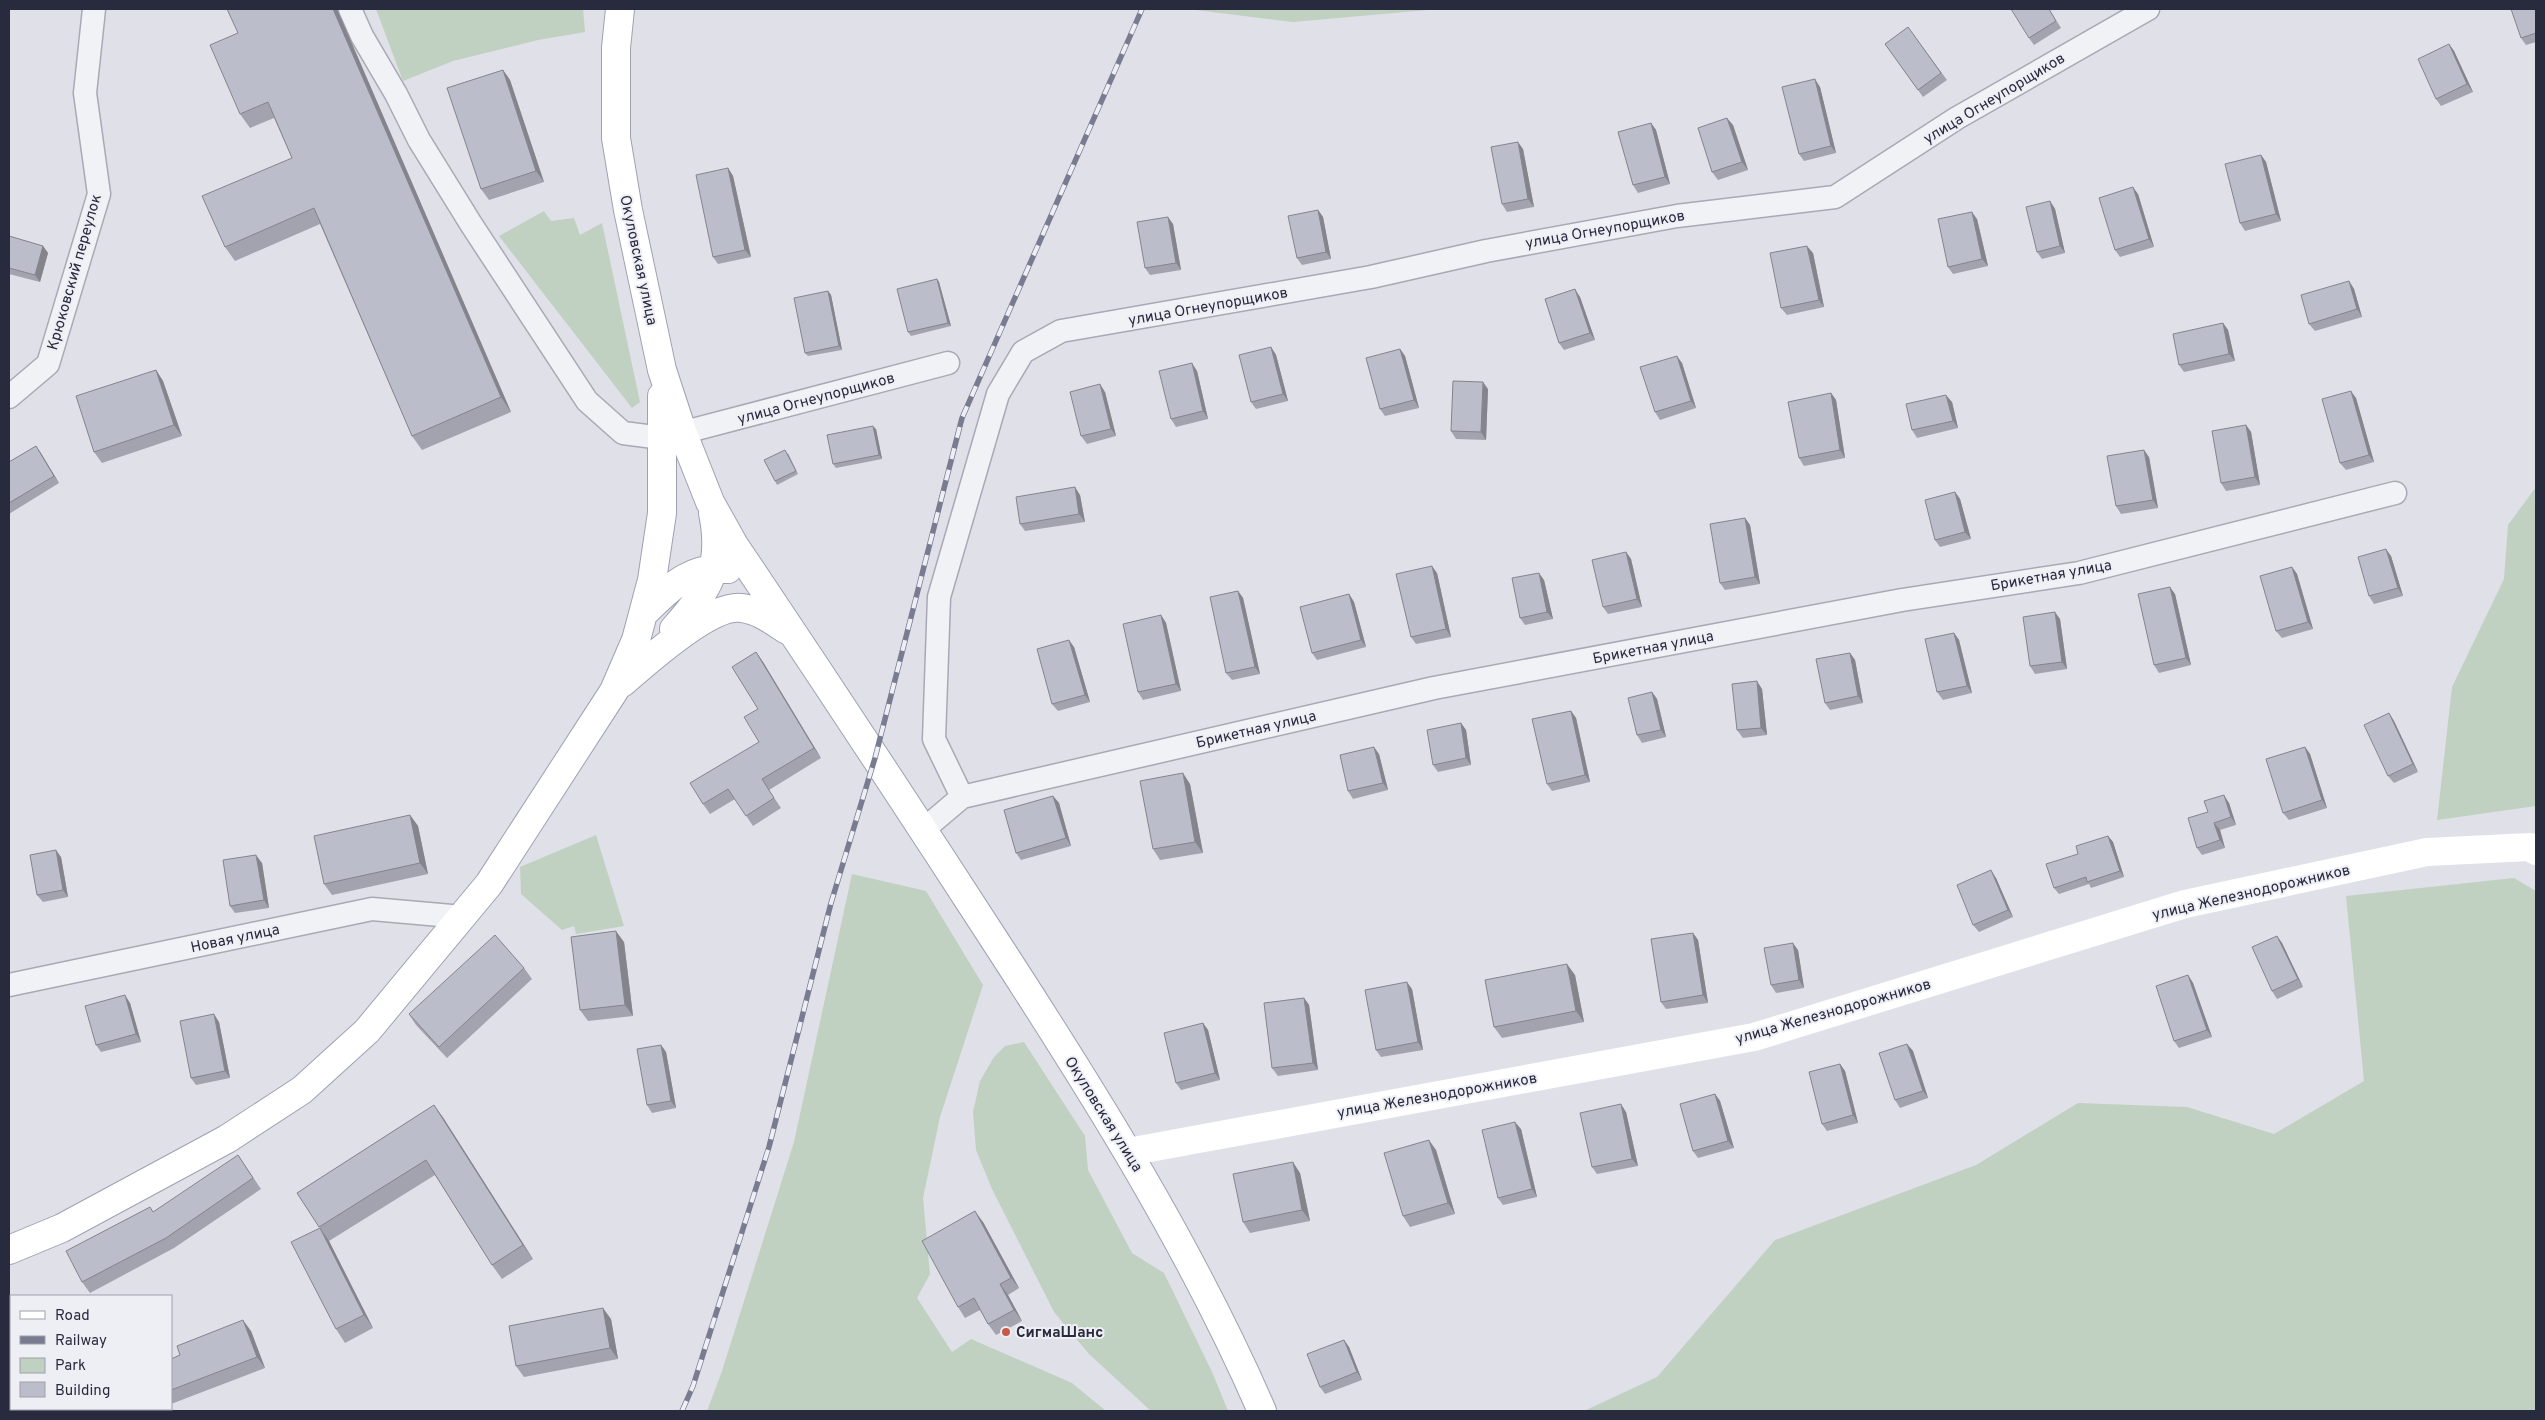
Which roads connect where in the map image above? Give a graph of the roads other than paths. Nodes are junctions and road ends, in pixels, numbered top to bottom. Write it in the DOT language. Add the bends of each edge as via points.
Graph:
graph roads {
  1 [pos="94,9"];
  2 [pos="350,9"];
  3 [pos="620,9"];
  4 [pos="2148,9"];
  5 [pos="948,363"];
  6 [pos="9,397"];
  7 [pos="673,436"];
  8 [pos="2394,493"];
  9 [pos="710,502"];
  10 [pos="714,568"];
  11 [pos="763,589"];
  12 [pos="644,613"];
  13 [pos="794,634"];
  14 [pos="648,659"];
  15 [pos="614,691"];
  16 [pos="962,797"];
  17 [pos="923,830"];
  18 [pos="2533,849"];
  19 [pos="463,917"];
  20 [pos="9,985"];
  21 [pos="1128,1152"];
  22 [pos="9,1250"];
  23 [pos="1262,1411"];
  1 -- 6 [label="street, Крюковский переулок" via="85,93 99,194 48,364"];
  2 -- 7 [label="street" via="424,149 587,401 623,433"];
  3 -- 7 [label="main road, Окуловская улица" via="616,48 616,138"];
  4 -- 16 [label="street, улица Огнеупорщиков" via="1956,118 1835,197 1677,216 1486,251 1371,277 1061,331 1023,352 998,394 939,597 934,738"];
  5 -- 7 [label="street, улица Огнеупорщиков"];
  7 -- 9 [label="main road, Окуловская улица"];
  7 -- 12 [label="main road"];
  8 -- 16 [label="street, Брикетная улица" via="2079,573 1902,600 1434,688"];
  9 -- 10 [label="main road" via="717,532"];
  9 -- 11 [label="main road, Окуловская улица"];
  10 -- 11 [label="main road" via="742,574"];
  10 -- 12 [label="main road" via="697,571 675,583"];
  10 -- 14 [label="main road" via="710,583 695,604"];
  11 -- 13 [label="main road, Окуловская улица"];
  12 -- 15 [label="main road"];
  13 -- 14 [label="main road" via="759,613 740,607 706,618"];
  13 -- 17 [label="main road, Окуловская улица"];
  14 -- 15 [label="main road"];
  15 -- 19 [label="main road" via="489,884"];
  16 -- 17 [label="street, Брикетная улица"];
  17 -- 21 [label="main road, Окуловская улица"];
  18 -- 21 [label="main road, улица Железнодорожников" via="2427,852 2185,904 1754,1037"];
  19 -- 20 [label="street, Новая улица" via="372,909"];
  19 -- 22 [label="main road" via="366,1030 302,1090 218,1143 62,1228"];
  21 -- 23 [label="main road, Окуловская улица" via="1187,1255"];
}
